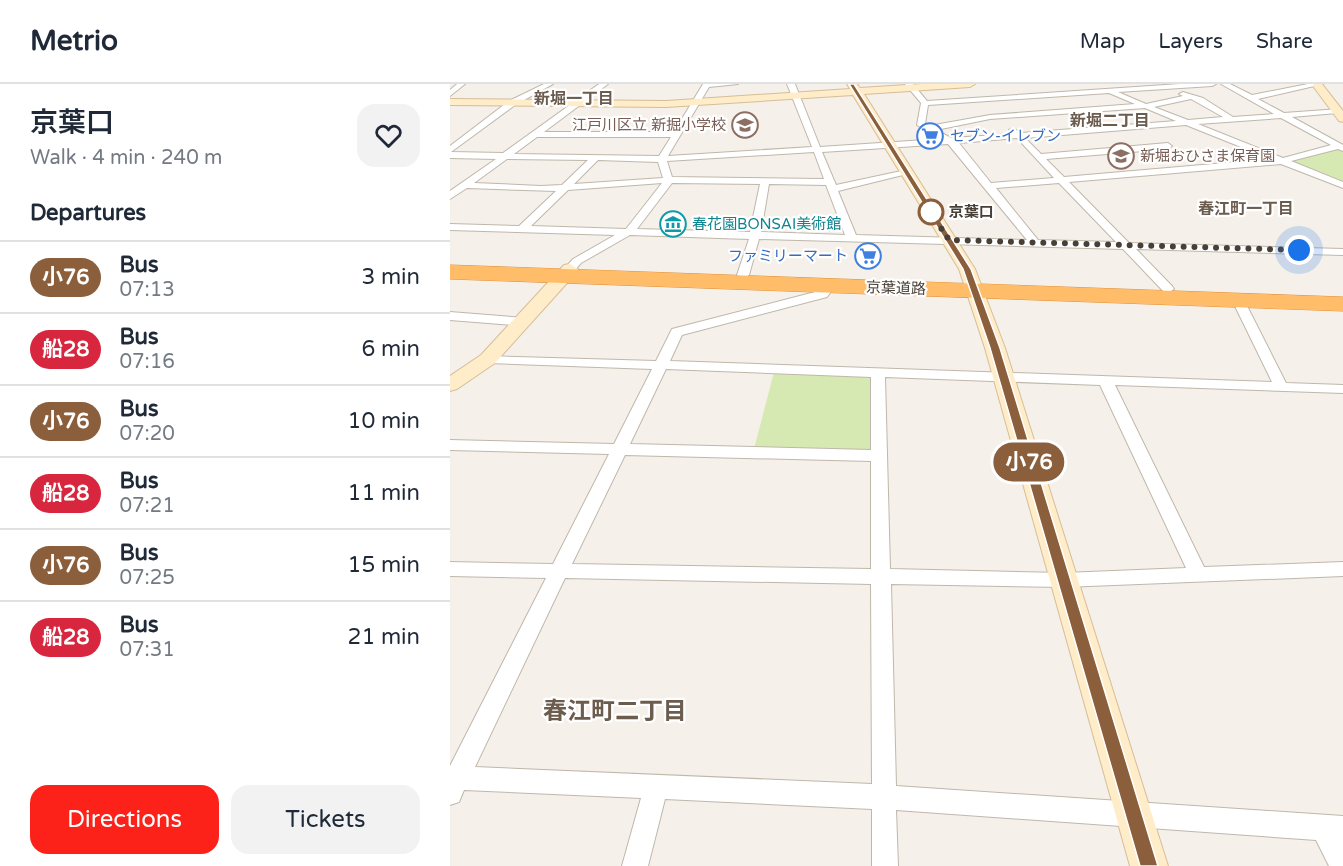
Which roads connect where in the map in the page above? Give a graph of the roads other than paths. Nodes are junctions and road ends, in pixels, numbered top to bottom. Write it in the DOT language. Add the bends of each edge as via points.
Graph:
graph roads {
  1 [pos="462,84"];
  2 [pos="549,84"];
  3 [pos="604,84"];
  4 [pos="734,84"];
  5 [pos="969,84"];
  6 [pos="1090,84"];
  7 [pos="1212,84"];
  8 [pos="1225,84"];
  9 [pos="1316,84"];
  10 [pos="707,85"];
  11 [pos="910,86"];
  12 [pos="1166,87"];
  13 [pos="854,88"];
  14 [pos="1335,88"];
  15 [pos="793,90"];
  16 [pos="1010,91"];
  17 [pos="1108,91"];
  18 [pos="450,94"];
  19 [pos="1017,97"];
  20 [pos="1192,97"];
  21 [pos="1250,98"];
  22 [pos="982,100"];
  23 [pos="450,102"];
  24 [pos="697,102"];
  25 [pos="512,103"];
  26 [pos="925,104"];
  27 [pos="576,105"];
  28 [pos="1145,106"];
  29 [pos="1282,115"];
  30 [pos="1341,115"];
  31 [pos="1000,116"];
  32 [pos="1230,118"];
  33 [pos="1185,122"];
  34 [pos="1141,125"];
  35 [pos="927,129"];
  36 [pos="1150,132"];
  37 [pos="536,134"];
  38 [pos="675,135"];
  39 [pos="1018,135"];
  40 [pos="1159,139"];
  41 [pos="951,141"];
  42 [pos="889,145"];
  43 [pos="1341,147"];
  44 [pos="816,149"];
  45 [pos="450,150"];
  46 [pos="1176,152"];
  47 [pos="450,155"];
  48 [pos="506,155"];
  49 [pos="1039,156"];
  50 [pos="596,157"];
  51 [pos="662,159"];
  52 [pos="1281,161"];
  53 [pos="1197,168"];
  54 [pos="906,173"];
  55 [pos="668,180"];
  56 [pos="1062,180"];
  57 [pos="765,181"];
  58 [pos="465,185"];
  59 [pos="831,185"];
  60 [pos="1343,185"];
  61 [pos="989,186"];
  62 [pos="564,187"];
  63 [pos="450,196"];
  64 [pos="450,227"];
  65 [pos="522,229"];
  66 [pos="630,231"];
  67 [pos="755,235"];
  68 [pos="852,238"];
  69 [pos="949,240"];
  70 [pos="1035,243"];
  71 [pos="1124,246"];
  72 [pos="1343,252"];
  73 [pos="450,265"];
  74 [pos="450,272"];
  75 [pos="567,272"];
  76 [pos="743,275"];
  77 [pos="830,286"];
  78 [pos="975,287"];
  79 [pos="1168,289"];
  80 [pos="1343,296"];
  81 [pos="1238,300"];
  82 [pos="1343,304"];
  83 [pos="450,316"];
  84 [pos="524,322"];
  85 [pos="488,359"];
  86 [pos="660,365"];
  87 [pos="878,374"];
  88 [pos="1003,377"];
  89 [pos="1105,380"];
  90 [pos="450,385"];
  91 [pos="1281,386"];
  92 [pos="1343,389"];
  93 [pos="450,445"];
  94 [pos="618,449"];
  95 [pos="880,456"];
  96 [pos="450,569"];
  97 [pos="1343,569"];
  98 [pos="560,571"];
  99 [pos="1198,574"];
  100 [pos="881,578"];
  101 [pos="1065,579"];
  102 [pos="453,783"];
  103 [pos="656,789"];
  104 [pos="884,797"];
  105 [pos="1133,815"];
  106 [pos="1333,829"];
  107 [pos="635,866"];
  108 [pos="885,866"];
  109 [pos="1149,866"];
  110 [pos="1342,866"];
  1 -- 18 [label="street"];
  2 -- 25 [label="street"];
  3 -- 27 [label="street"];
  4 -- 10 [label="street"];
  5 -- 11 [label="street"];
  6 -- 17 [label="street"];
  7 -- 12 [label="street"];
  8 -- 21 [label="street"];
  9 -- 14 [label="street"];
  9 -- 21 [label="street"];
  9 -- 30 [label="street"];
  10 -- 24 [label="street"];
  11 -- 13 [label="street"];
  11 -- 26 [label="street"];
  12 -- 17 [label="street"];
  12 -- 20 [label="street"];
  13 -- 15 [label="street"];
  13 -- 42 [label="street"];
  15 -- 24 [label="street"];
  15 -- 44 [label="street"];
  16 -- 19 [label="street"];
  17 -- 19 [label="street"];
  17 -- 28 [label="street"];
  19 -- 22 [label="street"];
  20 -- 28 [label="street"];
  20 -- 32 [label="street"];
  21 -- 29 [label="street"];
  22 -- 26 [label="street"];
  22 -- 31 [label="street"];
  23 -- 25 [label="street"];
  24 -- 27 [label="street"];
  24 -- 38 [label="street"];
  25 -- 27 [label="street"];
  25 -- 45 [label="street"];
  26 -- 35 [label="street" via="921,125"];
  27 -- 37 [label="street"];
  28 -- 31 [label="street"];
  28 -- 33 [label="street"];
  29 -- 30 [label="street"];
  29 -- 32 [label="street"];
  29 -- 43 [label="street"];
  31 -- 35 [label="street"];
  31 -- 39 [label="street"];
  32 -- 33 [label="street"];
  33 -- 34 [label="street"];
  33 -- 52 [label="street"];
  34 -- 36 [label="street"];
  34 -- 39 [label="street"];
  35 -- 41 [label="street"];
  37 -- 38 [label="street"];
  37 -- 48 [label="street"];
  38 -- 51 [label="street"];
  39 -- 41 [label="street"];
  39 -- 49 [label="street"];
  40 -- 46 [label="street"];
  41 -- 42 [label="street"];
  41 -- 61 [label="street"];
  42 -- 44 [label="street"];
  42 -- 54 [label="street"];
  43 -- 52 [label="street"];
  44 -- 51 [label="street"];
  44 -- 59 [label="street"];
  46 -- 49 [label="street"];
  46 -- 53 [label="street"];
  47 -- 48 [label="street"];
  48 -- 50 [label="street"];
  48 -- 58 [label="street"];
  49 -- 56 [label="street"];
  50 -- 51 [label="street"];
  50 -- 62 [label="street"];
  51 -- 55 [label="street"];
  52 -- 53 [label="street"];
  52 -- 60 [label="street"];
  53 -- 56 [label="street"];
  54 -- 59 [label="street"];
  54 -- 69 [label="street"];
  55 -- 57 [label="street"];
  55 -- 62 [label="street"];
  55 -- 66 [label="street"];
  56 -- 61 [label="street"];
  56 -- 71 [label="street"];
  57 -- 59 [label="street"];
  57 -- 67 [label="street"];
  58 -- 62 [label="street"];
  58 -- 63 [label="street"];
  59 -- 68 [label="street"];
  61 -- 70 [label="street"];
  62 -- 65 [label="street"];
  64 -- 65 [label="street"];
  65 -- 66 [label="street"];
  66 -- 67 [label="street"];
  66 -- 75 [label="street" via="577,261"];
  67 -- 68 [label="street"];
  67 -- 76 [label="street"];
  68 -- 69 [label="street"];
  69 -- 70 [label="street"];
  69 -- 78 [label="street"];
  70 -- 71 [label="street"];
  71 -- 72 [label="street"];
  71 -- 79 [label="street"];
  73 -- 75 [label="highway, 京葉道路"];
  74 -- 75 [label="highway, 京葉道路"];
  75 -- 76 [label="highway, 京葉道路"];
  75 -- 77 [label="highway, 京葉道路"];
  75 -- 84 [label="street"];
  76 -- 78 [label="highway, 京葉道路"];
  77 -- 78 [label="highway, 京葉道路"];
  77 -- 86 [label="street" via="823,294 677,332"];
  78 -- 79 [label="highway, 京葉道路"];
  78 -- 81 [label="highway, 京葉道路"];
  78 -- 88 [label="street"];
  79 -- 80 [label="highway, 京葉道路"];
  81 -- 82 [label="highway, 京葉道路"];
  81 -- 91 [label="street"];
  83 -- 84 [label="street"];
  84 -- 85 [label="street"];
  85 -- 86 [label="street"];
  85 -- 90 [label="street"];
  86 -- 87 [label="street"];
  86 -- 94 [label="street"];
  87 -- 88 [label="street"];
  87 -- 95 [label="street"];
  88 -- 89 [label="street"];
  88 -- 101 [label="street"];
  89 -- 91 [label="street"];
  89 -- 99 [label="street"];
  91 -- 92 [label="street"];
  93 -- 94 [label="street"];
  94 -- 95 [label="street"];
  94 -- 98 [label="street"];
  95 -- 100 [label="street"];
  96 -- 98 [label="street"];
  97 -- 99 [label="street"];
  98 -- 100 [label="street"];
  98 -- 102 [label="street"];
  99 -- 101 [label="street"];
  100 -- 101 [label="street"];
  100 -- 104 [label="street"];
  101 -- 105 [label="street"];
  102 -- 103 [label="street"];
  103 -- 104 [label="street"];
  103 -- 107 [label="street"];
  104 -- 105 [label="street"];
  104 -- 108 [label="street"];
  105 -- 106 [label="street"];
  105 -- 109 [label="street"];
  106 -- 110 [label="street"];
}
